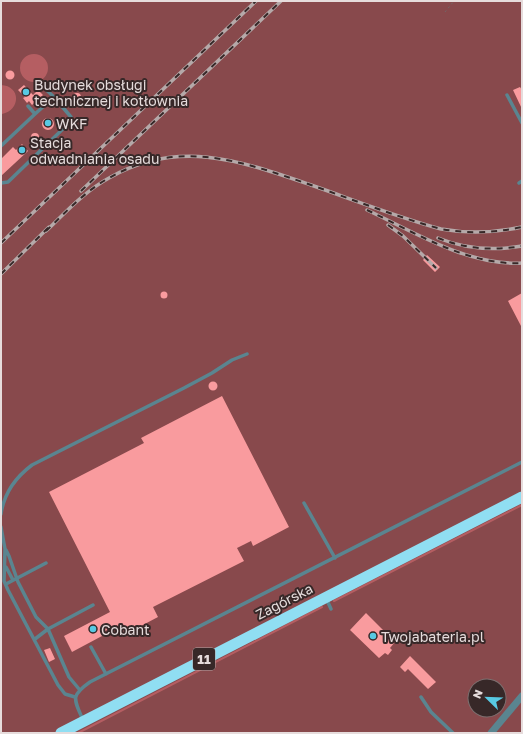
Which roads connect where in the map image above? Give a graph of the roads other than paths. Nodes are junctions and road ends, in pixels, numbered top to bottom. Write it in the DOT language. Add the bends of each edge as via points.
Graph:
graph roads {
  1 [pos="42,86"];
  2 [pos="507,95"];
  3 [pos="54,97"];
  4 [pos="28,106"];
  5 [pos="35,114"];
  6 [pos="521,117"];
  7 [pos="522,123"];
  8 [pos="1,146"];
  9 [pos="1,183"];
  10 [pos="247,354"];
  11 [pos="522,462"];
  12 [pos="522,497"];
  13 [pos="304,503"];
  14 [pos="1,514"];
  15 [pos="1,527"];
  16 [pos="5,549"];
  17 [pos="335,558"];
  18 [pos="46,563"];
  19 [pos="6,565"];
  20 [pos="15,579"];
  21 [pos="6,584"];
  22 [pos="325,598"];
  23 [pos="93,605"];
  24 [pos="331,609"];
  25 [pos="48,630"];
  26 [pos="35,639"];
  27 [pos="91,647"];
  28 [pos="106,674"];
  29 [pos="79,689"];
  30 [pos="75,696"];
  31 [pos="522,696"];
  32 [pos="421,697"];
  33 [pos="84,721"];
  34 [pos="61,733"];
  35 [pos="453,733"];
  36 [pos="491,733"];
  1 -- 3 [label="lane"];
  2 -- 6 [label="lane"];
  3 -- 5 [label="lane"];
  3 -- 9 [label="lane" via="71,116 69,123 8,182"];
  4 -- 5 [label="lane"];
  5 -- 8 [label="lane"];
  6 -- 7 [label="lane"];
  10 -- 14 [label="lane" via="32,465 9,490"];
  11 -- 17 [label="lane"];
  12 -- 22 [label="highway, Zagórska / 11"];
  13 -- 17 [label="lane"];
  15 -- 16 [label="lane"];
  16 -- 19 [label="lane"];
  16 -- 20 [label="lane"];
  17 -- 28 [label="lane"];
  18 -- 20 [label="lane"];
  19 -- 20 [label="lane"];
  19 -- 21 [label="lane"];
  20 -- 21 [label="lane"];
  20 -- 25 [label="lane" via="36,617"];
  21 -- 26 [label="lane"];
  22 -- 24 [label="lane"];
  22 -- 33 [label="highway, Zagórska / 11"];
  23 -- 25 [label="lane"];
  25 -- 26 [label="lane"];
  25 -- 29 [label="lane" via="69,677"];
  26 -- 30 [label="lane" via="58,685 65,694"];
  27 -- 28 [label="lane"];
  28 -- 29 [label="lane"];
  29 -- 30 [label="lane"];
  30 -- 33 [label="lane" via="75,702"];
  31 -- 36 [label="street"];
  32 -- 35 [label="lane" via="431,712"];
  33 -- 34 [label="highway, Zagórska / 11"];
}
